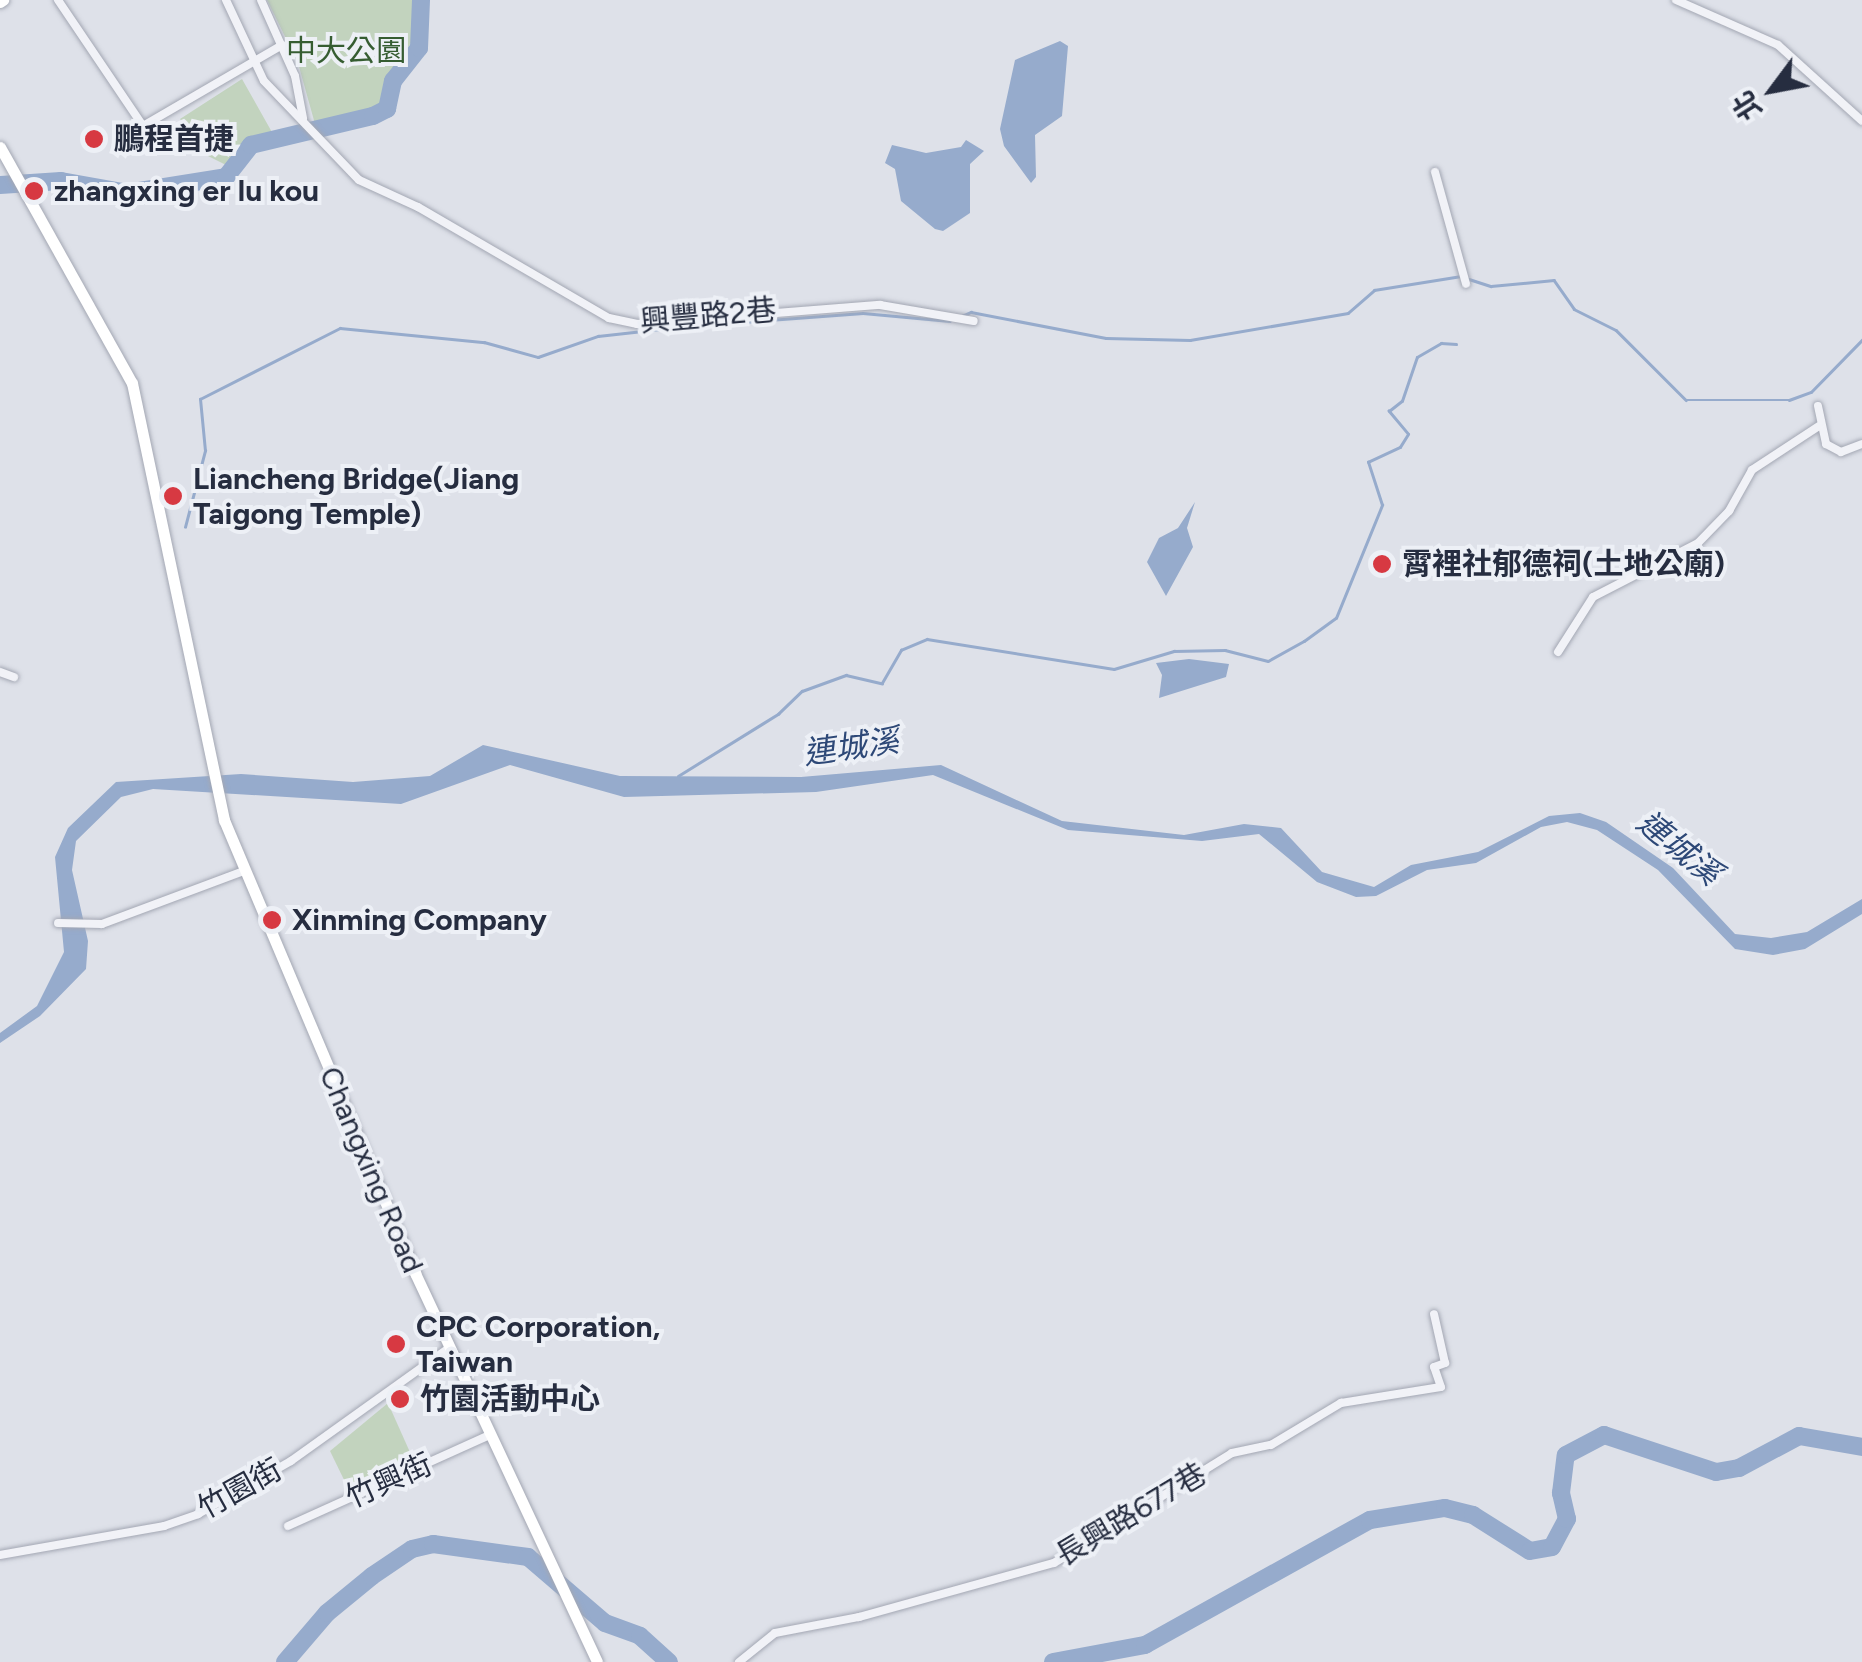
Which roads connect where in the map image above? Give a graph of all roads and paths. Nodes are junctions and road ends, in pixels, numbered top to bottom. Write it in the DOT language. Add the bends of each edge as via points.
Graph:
graph roads {
  1 [pos="58,0"];
  2 [pos="226,0"];
  3 [pos="261,0"];
  4 [pos="1676,0"];
  5 [pos="282,45"];
  6 [pos="255,61"];
  7 [pos="1862,121"];
  8 [pos="306,122"];
  9 [pos="0,147"];
  10 [pos="1435,172"];
  11 [pos="1466,284"];
  12 [pos="974,321"];
  13 [pos="1818,406"];
  14 [pos="1819,426"];
  15 [pos="1862,444"];
  16 [pos="1558,652"];
  17 [pos="0,672"];
  18 [pos="14,677"];
  19 [pos="244,871"];
  20 [pos="58,922"];
  21 [pos="1434,1314"];
  22 [pos="448,1348"];
  23 [pos="490,1436"];
  24 [pos="288,1526"];
  25 [pos="0,1555"];
  26 [pos="597,1662"];
  27 [pos="739,1662"];
  1 -- 6 [label="street" via="143,126"];
  2 -- 6 [label="street, 興豐路2巷"];
  3 -- 5 [label="street"];
  4 -- 7 [label="street" via="1778,44"];
  5 -- 6 [label="street"];
  5 -- 8 [label="street"];
  6 -- 8 [label="street, 興豐路2巷" via="264,82"];
  8 -- 12 [label="street, 興豐路2巷" via="378,193 418,206 625,323 880,305"];
  9 -- 19 [label="main road, Changxing Road" via="132,383 213,782"];
  10 -- 11 [label="street"];
  13 -- 14 [label="street"];
  14 -- 15 [label="street" via="1833,450"];
  14 -- 16 [label="street" via="1752,470 1729,511 1698,543 1593,597"];
  17 -- 18 [label="street"];
  19 -- 20 [label="street" via="102,924"];
  19 -- 22 [label="main road, Changxing Road"];
  21 -- 27 [label="street, 長興路677巷" via="1445,1363 1434,1367 1440,1387 1341,1403 1270,1444 1232,1453 1054,1563 860,1617 775,1633"];
  22 -- 23 [label="main road, Changxing Road"];
  22 -- 25 [label="street, 竹園街" via="321,1441 198,1514"];
  23 -- 24 [label="street, 竹興街"];
  23 -- 26 [label="main road, Changxing Road"];
}
